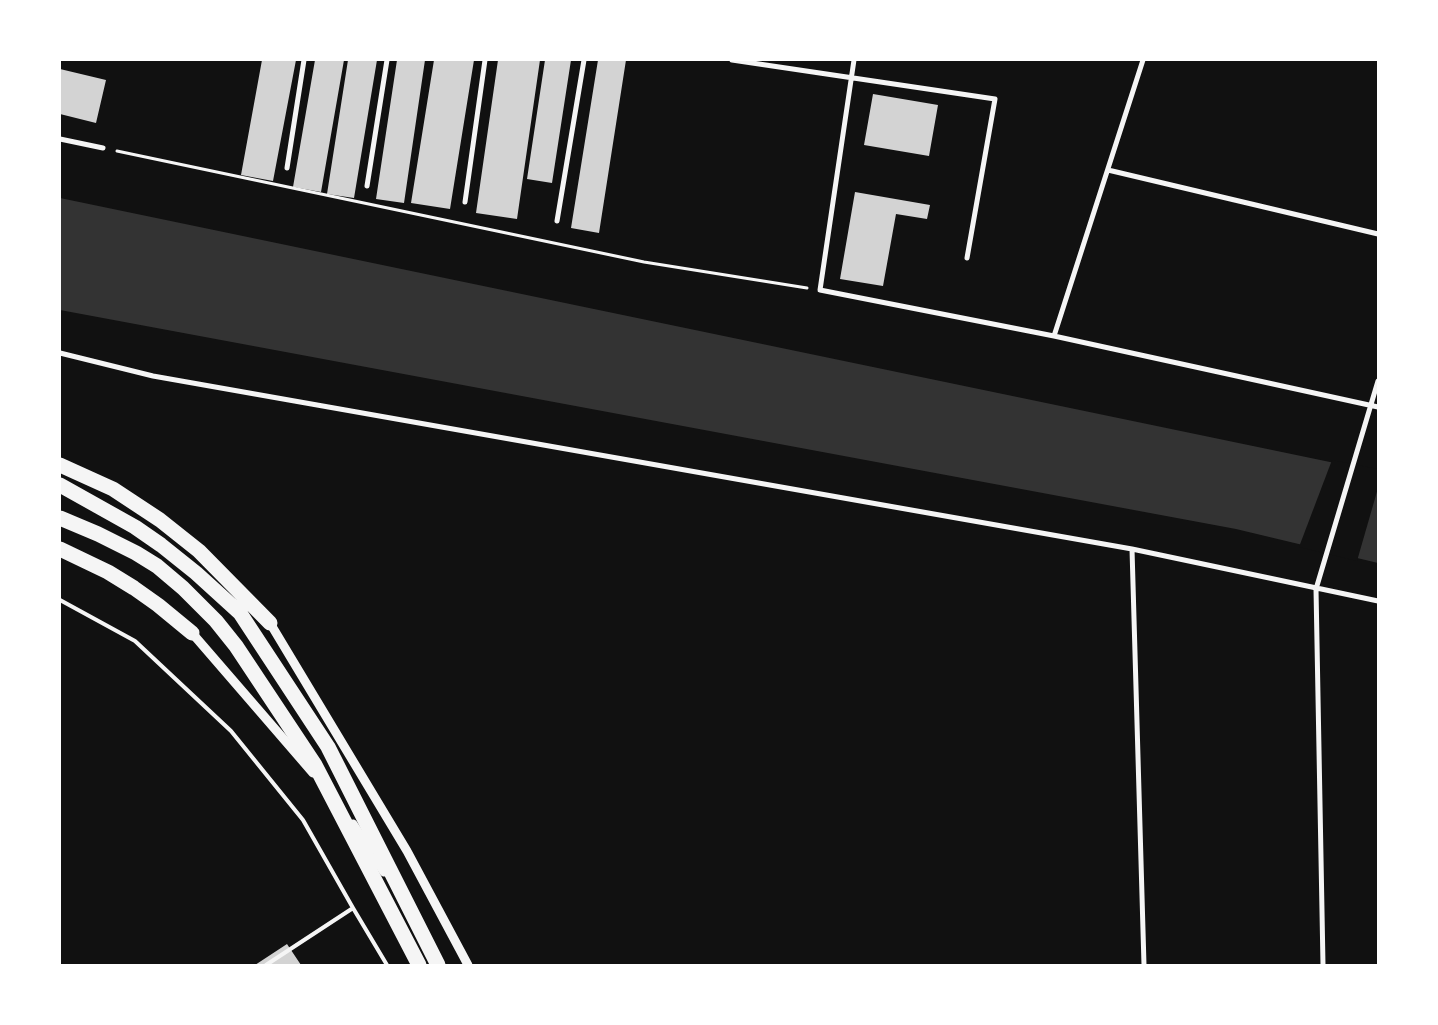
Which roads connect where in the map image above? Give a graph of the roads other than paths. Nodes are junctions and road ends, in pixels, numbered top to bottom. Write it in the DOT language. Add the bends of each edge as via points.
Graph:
graph roads {
  1 [pos="304,60"];
  2 [pos="386,60"];
  3 [pos="485,60"];
  4 [pos="584,60"];
  5 [pos="732,60"];
  6 [pos="854,60"];
  7 [pos="1143,60"];
  8 [pos="851,78"];
  9 [pos="60,139"];
  10 [pos="103,148"];
  11 [pos="286,168"];
  12 [pos="1108,170"];
  13 [pos="367,186"];
  14 [pos="465,202"];
  15 [pos="557,221"];
  16 [pos="1378,234"];
  17 [pos="967,258"];
  18 [pos="1054,336"];
  19 [pos="60,353"];
  20 [pos="1378,381"];
  21 [pos="1372,405"];
  22 [pos="1378,407"];
  23 [pos="60,465"];
  24 [pos="60,485"];
  25 [pos="60,518"];
  26 [pos="60,549"];
  27 [pos="1132,549"];
  28 [pos="1316,589"];
  29 [pos="60,600"];
  30 [pos="1378,601"];
  31 [pos="270,623"];
  32 [pos="192,633"];
  33 [pos="353,908"];
  34 [pos="266,965"];
  35 [pos="387,965"];
  36 [pos="420,965"];
  37 [pos="438,965"];
  38 [pos="444,965"];
  39 [pos="468,965"];
  40 [pos="1144,965"];
  41 [pos="1323,965"];
  1 -- 11 [label="street"];
  2 -- 13 [label="street"];
  3 -- 14 [label="street"];
  4 -- 15 [label="street"];
  5 -- 8 [label="street"];
  6 -- 8 [label="street"];
  7 -- 12 [label="street"];
  8 -- 17 [label="street" via="995,99"];
  8 -- 18 [label="street" via="820,290"];
  9 -- 10 [label="street"];
  12 -- 16 [label="street"];
  12 -- 18 [label="street"];
  18 -- 21 [label="street"];
  19 -- 27 [label="street" via="153,376"];
  20 -- 21 [label="street"];
  21 -- 22 [label="street"];
  21 -- 28 [label="street"];
  23 -- 31 [label="highway" via="113,489 160,520 199,551"];
  24 -- 37 [label="highway" via="161,545 240,613 328,747"];
  25 -- 36 [label="highway" via="98,534 157,566 216,621 315,765"];
  26 -- 32 [label="highway" via="134,588"];
  27 -- 28 [label="street"];
  27 -- 40 [label="street"];
  28 -- 30 [label="street"];
  28 -- 41 [label="street"];
  29 -- 33 [label="lane" via="135,642 231,731 303,820"];
  31 -- 39 [label="street" via="407,852"];
  32 -- 38 [label="street" via="341,806"];
  33 -- 34 [label="lane"];
  33 -- 35 [label="lane"];
}
